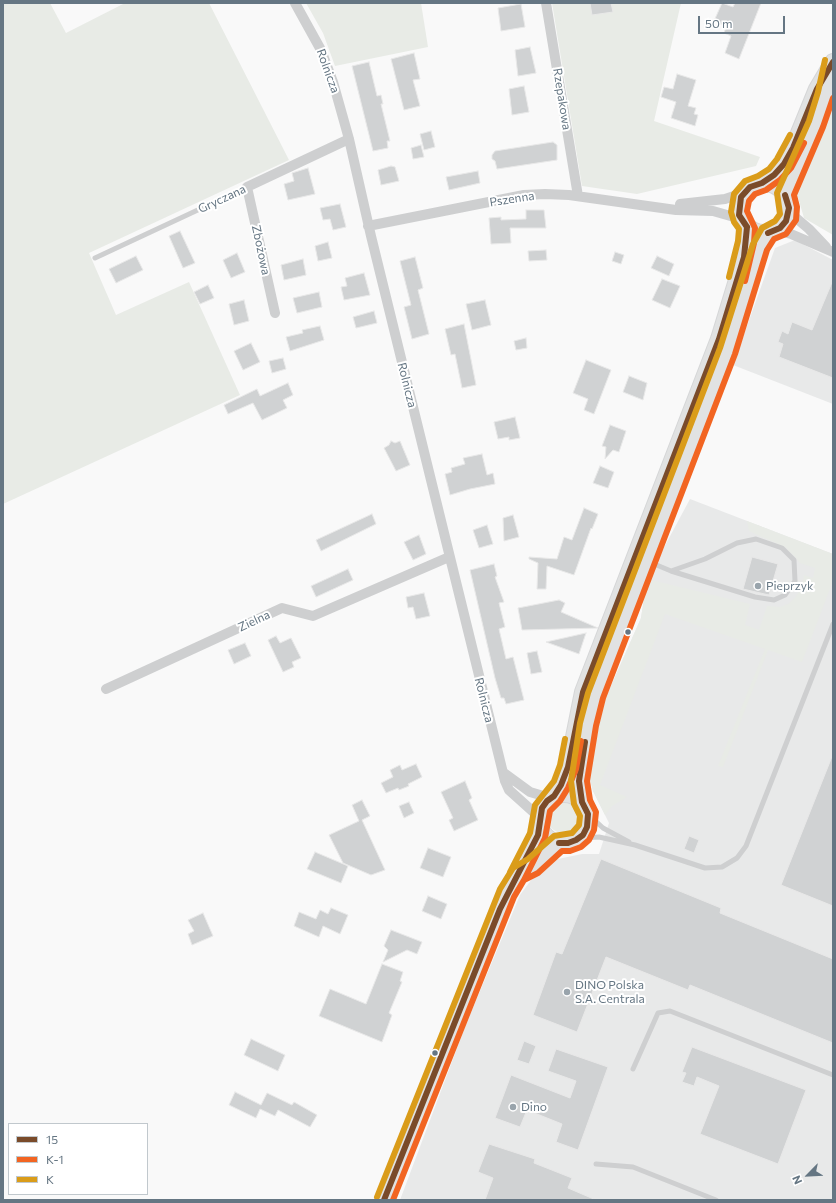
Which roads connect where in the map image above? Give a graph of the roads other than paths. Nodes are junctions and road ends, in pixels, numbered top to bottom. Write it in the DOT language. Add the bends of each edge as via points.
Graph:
graph roads {
  1 [pos="295,3"];
  2 [pos="546,3"];
  3 [pos="832,64"];
  4 [pos="349,139"];
  5 [pos="762,183"];
  6 [pos="247,187"];
  7 [pos="743,193"];
  8 [pos="785,195"];
  9 [pos="578,196"];
  10 [pos="656,207"];
  11 [pos="789,212"];
  12 [pos="744,223"];
  13 [pos="368,226"];
  14 [pos="772,232"];
  15 [pos="830,250"];
  16 [pos="95,258"];
  17 [pos="275,313"];
  18 [pos="449,557"];
  19 [pos="646,561"];
  20 [pos="671,571"];
  21 [pos="833,624"];
  22 [pos="106,689"];
  23 [pos="504,773"];
  24 [pos="552,797"];
  25 [pos="585,808"];
  26 [pos="540,821"];
  27 [pos="580,838"];
  28 [pos="559,843"];
  29 [pos="635,845"];
  30 [pos="518,874"];
  31 [pos="633,1069"];
  32 [pos="833,1075"];
  33 [pos="596,1164"];
  34 [pos="384,1200"];
  35 [pos="716,1200"];
  1 -- 4 [label="street, Rolnicza" via="323,56"];
  2 -- 9 [label="street, Rzepakowa"];
  3 -- 5 [label="main road" via="817,90 794,148 774,175"];
  3 -- 8 [label="main road" via="816,124"];
  4 -- 6 [label="street, Gryczana"];
  4 -- 13 [label="street, Rolnicza"];
  5 -- 7 [label="main road" via="750,187"];
  5 -- 8 [label="main road" via="776,186"];
  6 -- 16 [label="lane, Gryczana"];
  6 -- 17 [label="street, Zbożowa"];
  7 -- 10 [label="street, Pszenna" via="725,199"];
  7 -- 12 [label="main road" via="739,206"];
  8 -- 11 [label="main road" via="789,203"];
  9 -- 10 [label="street, Pszenna"];
  9 -- 13 [label="street, Pszenna" via="524,195"];
  10 -- 12 [label="street, Pszenna" via="713,211"];
  11 -- 14 [label="main road" via="783,224"];
  11 -- 15 [label="street"];
  12 -- 14 [label="main road" via="754,232"];
  12 -- 24 [label="main road" via="744,257 719,339 583,692 568,767 561,785"];
  13 -- 18 [label="street, Rolnicza"];
  14 -- 15 [label="street"];
  14 -- 19 [label="main road" via="755,259 728,351"];
  18 -- 22 [label="street, Zielna" via="313,616 282,608"];
  18 -- 23 [label="street, Rolnicza"];
  19 -- 20 [label="lane"];
  19 -- 25 [label="main road" via="593,703 579,781"];
  20 -- 20 [label="lane" via="755,597 774,600 785,595 795,581 794,560 782,548 756,539 737,543 705,559"];
  21 -- 29 [label="lane" via="746,846 737,858 722,867 705,868"];
  23 -- 24 [label="street" via="530,792"];
  23 -- 26 [label="street, Rolnicza" via="509,790"];
  24 -- 25 [label="main road" via="571,795"];
  24 -- 26 [label="main road" via="542,808"];
  25 -- 27 [label="main road" via="587,827"];
  25 -- 29 [label="lane" via="603,828"];
  26 -- 28 [label="main road" via="547,837"];
  26 -- 30 [label="main road" via="534,844"];
  27 -- 28 [label="main road" via="572,842"];
  27 -- 29 [label="lane" via="599,836"];
  28 -- 30 [label="main road" via="533,866"];
  30 -- 34 [label="main road" via="500,909"];
  31 -- 32 [label="lane" via="658,1013 670,1011"];
  33 -- 35 [label="lane" via="633,1167"];
}
